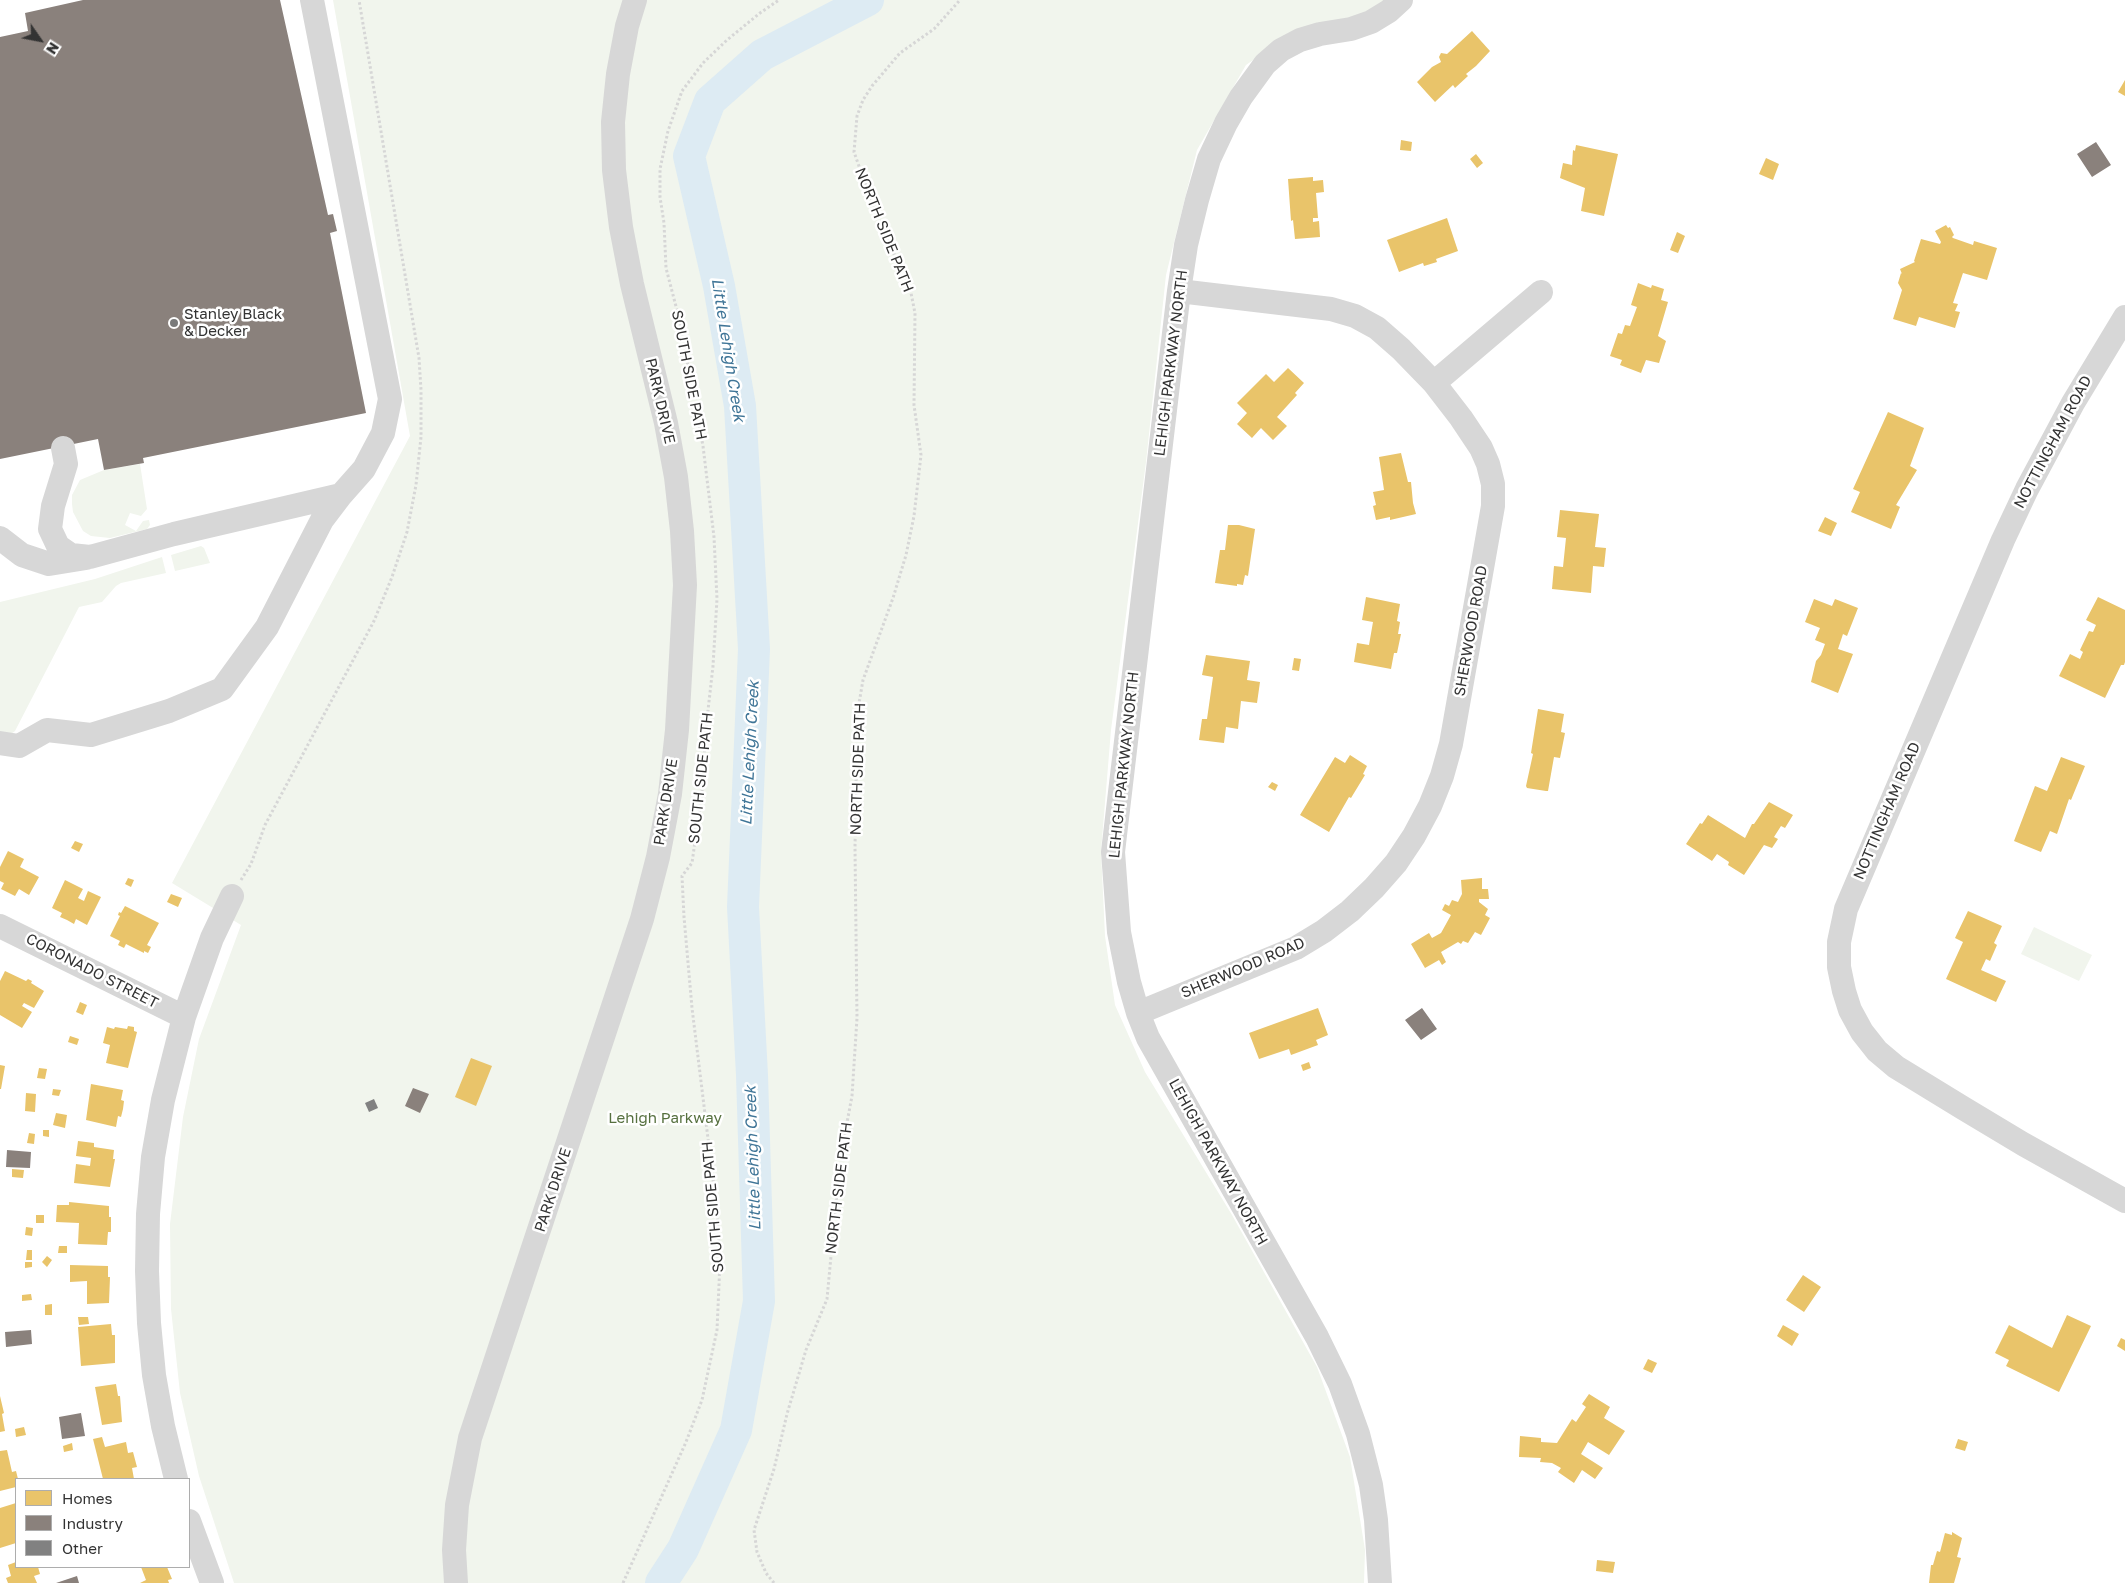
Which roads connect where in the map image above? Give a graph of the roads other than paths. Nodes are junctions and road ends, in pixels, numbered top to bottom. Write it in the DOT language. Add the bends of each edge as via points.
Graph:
graph roads {
  1 [pos="312,0"];
  2 [pos="635,0"];
  3 [pos="1401,0"];
  4 [pos="1179,291"];
  5 [pos="1541,292"];
  6 [pos="2125,317"];
  7 [pos="1434,384"];
  8 [pos="63,448"];
  9 [pos="341,495"];
  10 [pos="0,538"];
  11 [pos="90,557"];
  12 [pos="0,744"];
  13 [pos="232,896"];
  14 [pos="0,926"];
  15 [pos="1138,1013"];
  16 [pos="184,1017"];
  17 [pos="2125,1201"];
  18 [pos="176,1478"];
  19 [pos="190,1525"];
  20 [pos="212,1583"];
  21 [pos="456,1583"];
  22 [pos="1380,1583"];
  1 -- 9 [label="street" via="390,399 383,433 364,469"];
  2 -- 21 [label="street, PARK DRIVE" via="618,74 613,122 614,170 632,284 668,432 682,531 685,585 670,794 642,919 470,1438 457,1505"];
  3 -- 4 [label="street, LEHIGH PARKWAY NORTH" via="1371,22 1300,40 1265,64 1241,97 1209,160 1195,209"];
  4 -- 7 [label="street, SHERWOOD ROAD" via="1331,310 1355,316 1383,333"];
  4 -- 15 [label="street, LEHIGH PARKWAY NORTH" via="1113,852 1119,932 1128,982"];
  5 -- 7 [label="street"];
  6 -- 17 [label="street, NOTTINGHAM ROAD" via="2072,403 2002,540 1846,909 1839,942 1839,967 1850,1010 1862,1032 1896,1067"];
  7 -- 15 [label="street, SHERWOOD ROAD" via="1481,448 1493,484 1493,506 1451,744 1430,806 1414,836 1390,869 1350,911 1324,931 1296,948"];
  8 -- 11 [label="street" via="66,464 53,506 50,529 58,546 71,555"];
  9 -- 11 [label="street"];
  9 -- 12 [label="street" via="322,520 267,627 222,689 169,711 91,735 47,730 19,746"];
  10 -- 11 [label="street" via="22,555 49,564"];
  13 -- 16 [label="street" via="212,938"];
  14 -- 16 [label="street, CORONADO STREET"];
  15 -- 22 [label="street, LEHIGH PARKWAY NORTH" via="1148,1038 1317,1337 1340,1384 1358,1434 1371,1485"];
  16 -- 18 [label="street" via="163,1100 153,1157 146,1271 154,1375"];
  19 -- 20 [label="street"];
}
